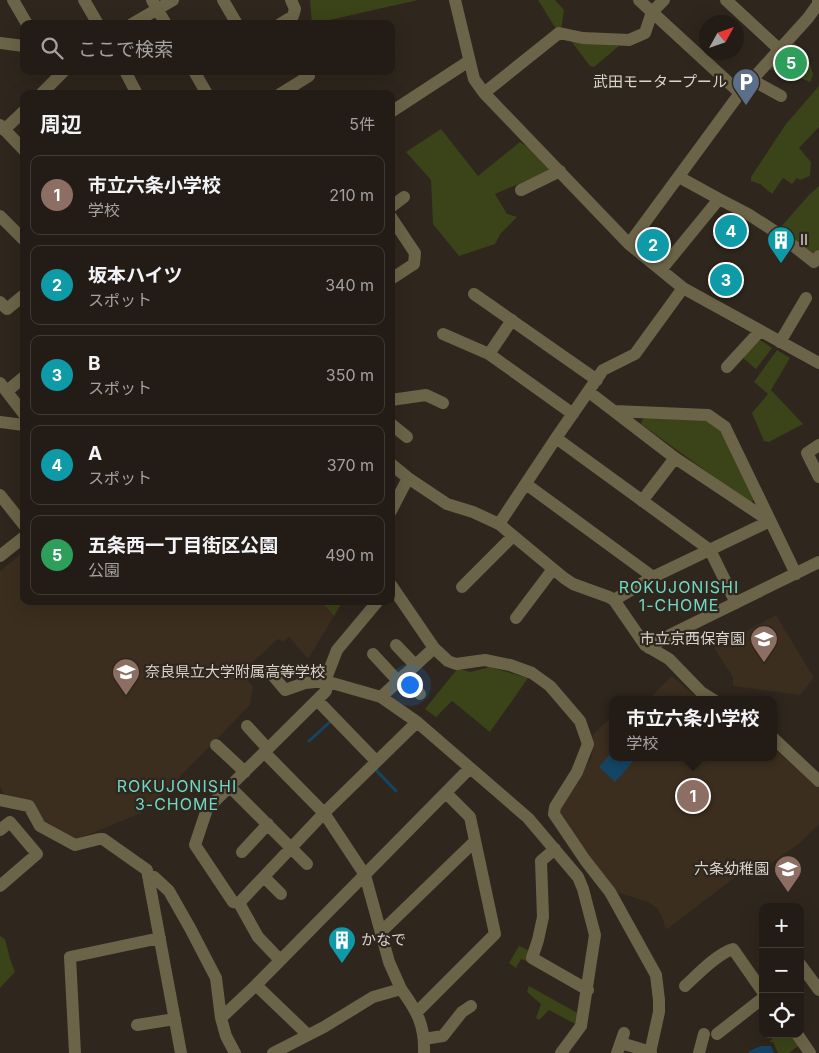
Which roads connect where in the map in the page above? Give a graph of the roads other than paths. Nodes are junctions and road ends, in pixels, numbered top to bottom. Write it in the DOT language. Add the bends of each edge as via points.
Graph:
graph roads {
  1 [pos="13,0"];
  2 [pos="84,0"];
  3 [pos="174,0"];
  4 [pos="223,0"];
  5 [pos="291,0"];
  6 [pos="455,0"];
  7 [pos="639,0"];
  8 [pos="664,0"];
  9 [pos="726,0"];
  10 [pos="817,2"];
  11 [pos="155,5"];
  12 [pos="652,12"];
  13 [pos="26,20"];
  14 [pos="96,20"];
  15 [pos="137,20"];
  16 [pos="164,20"];
  17 [pos="234,20"];
  18 [pos="286,20"];
  19 [pos="0,43"];
  20 [pos="20,46"];
  21 [pos="780,50"];
  22 [pos="469,62"];
  23 [pos="60,75"];
  24 [pos="127,75"];
  25 [pos="198,75"];
  26 [pos="309,76"];
  27 [pos="752,80"];
  28 [pos="45,90"];
  29 [pos="134,90"];
  30 [pos="205,90"];
  31 [pos="286,90"];
  32 [pos="484,93"];
  33 [pos="740,93"];
  34 [pos="780,96"];
  35 [pos="395,109"];
  36 [pos="20,113"];
  37 [pos="2,128"];
  38 [pos="20,146"];
  39 [pos="560,171"];
  40 [pos="679,178"];
  41 [pos="521,190"];
  42 [pos="404,197"];
  43 [pos="719,199"];
  44 [pos="395,204"];
  45 [pos="0,216"];
  46 [pos="395,223"];
  47 [pos="20,236"];
  48 [pos="629,244"];
  49 [pos="819,256"];
  50 [pos="661,270"];
  51 [pos="395,277"];
  52 [pos="684,288"];
  53 [pos="474,294"];
  54 [pos="20,298"];
  55 [pos="806,298"];
  56 [pos="0,302"];
  57 [pos="512,320"];
  58 [pos="760,331"];
  59 [pos="443,334"];
  60 [pos="780,342"];
  61 [pos="489,354"];
  62 [pos="819,363"];
  63 [pos="727,367"];
  64 [pos="20,379"];
  65 [pos="597,380"];
  66 [pos="3,387"];
  67 [pos="589,392"];
  68 [pos="395,399"];
  69 [pos="443,403"];
  70 [pos="20,409"];
  71 [pos="614,411"];
  72 [pos="574,414"];
  73 [pos="0,422"];
  74 [pos="20,424"];
  75 [pos="395,427"];
  76 [pos="406,437"];
  77 [pos="556,438"];
  78 [pos="819,445"];
  79 [pos="675,458"];
  80 [pos="395,467"];
  81 [pos="819,477"];
  82 [pos="408,478"];
  83 [pos="526,484"];
  84 [pos="0,495"];
  85 [pos="642,501"];
  86 [pos="395,502"];
  87 [pos="20,520"];
  88 [pos="770,521"];
  89 [pos="499,524"];
  90 [pos="512,536"];
  91 [pos="20,540"];
  92 [pos="710,550"];
  93 [pos="0,556"];
  94 [pos="819,562"];
  95 [pos="553,569"];
  96 [pos="796,574"];
  97 [pos="653,577"];
  98 [pos="462,587"];
  99 [pos="395,590"];
  100 [pos="614,600"];
  101 [pos="736,603"];
  102 [pos="375,605"];
  103 [pos="516,618"];
  104 [pos="396,644"];
  105 [pos="434,648"];
  106 [pos="649,648"];
  107 [pos="374,654"];
  108 [pos="415,665"];
  109 [pos="269,671"];
  110 [pos="401,678"];
  111 [pos="325,681"];
  112 [pos="420,694"];
  113 [pos="708,696"];
  114 [pos="381,697"];
  115 [pos="318,700"];
  116 [pos="417,722"];
  117 [pos="247,726"];
  118 [pos="777,742"];
  119 [pos="216,744"];
  120 [pos="266,751"];
  121 [pos="376,761"];
  122 [pos="470,768"];
  123 [pos="245,772"];
  124 [pos="819,781"];
  125 [pos="230,787"];
  126 [pos="446,792"];
  127 [pos="0,800"];
  128 [pos="324,813"];
  129 [pos="268,824"];
  130 [pos="0,830"];
  131 [pos="475,842"];
  132 [pos="292,848"];
  133 [pos="555,849"];
  134 [pos="242,852"];
  135 [pos="306,864"];
  136 [pos="365,875"];
  137 [pos="148,876"];
  138 [pos="264,877"];
  139 [pos="603,884"];
  140 [pos="0,886"];
  141 [pos="583,888"];
  142 [pos="281,894"];
  143 [pos="239,903"];
  144 [pos="381,932"];
  145 [pos="160,938"];
  146 [pos="280,960"];
  147 [pos="804,969"];
  148 [pos="256,985"];
  149 [pos="685,986"];
  150 [pos="759,986"];
  151 [pos="402,989"];
  152 [pos="588,990"];
  153 [pos="819,990"];
  154 [pos="759,1001"];
  155 [pos="471,1006"];
  156 [pos="417,1012"];
  157 [pos="222,1018"];
  158 [pos="175,1020"];
  159 [pos="137,1025"];
  160 [pos="308,1035"];
  161 [pos="800,1038"];
  162 [pos="424,1039"];
  163 [pos="621,1043"];
  164 [pos="75,1053"];
  165 [pos="181,1053"];
  166 [pos="235,1053"];
  167 [pos="272,1053"];
  168 [pos="424,1053"];
  169 [pos="561,1053"];
  170 [pos="650,1053"];
  171 [pos="699,1053"];
  172 [pos="810,1053"];
  1 -- 13 [label="street"];
  2 -- 14 [label="street"];
  3 -- 11 [label="street"];
  4 -- 17 [label="street"];
  5 -- 18 [label="street" via="295,9 293,16"];
  6 -- 22 [label="street"];
  7 -- 12 [label="street"];
  8 -- 12 [label="street"];
  9 -- 21 [label="street"];
  10 -- 21 [label="street" via="808,18"];
  11 -- 15 [label="street"];
  11 -- 16 [label="street"];
  12 -- 32 [label="street" via="645,33 629,40 559,34"];
  12 -- 33 [label="street"];
  19 -- 20 [label="street"];
  21 -- 27 [label="street"];
  22 -- 32 [label="street"];
  22 -- 35 [label="street"];
  23 -- 28 [label="street"];
  24 -- 29 [label="street"];
  25 -- 30 [label="street"];
  26 -- 31 [label="street"];
  27 -- 33 [label="street"];
  27 -- 34 [label="street"];
  32 -- 39 [label="street"];
  33 -- 40 [label="street"];
  36 -- 37 [label="street"];
  37 -- 38 [label="street"];
  39 -- 41 [label="street"];
  39 -- 48 [label="street"];
  40 -- 43 [label="street"];
  40 -- 48 [label="street"];
  42 -- 44 [label="street"];
  43 -- 49 [label="street" via="776,232 814,262"];
  43 -- 50 [label="street"];
  45 -- 47 [label="street"];
  46 -- 51 [label="street" via="415,253 414,264"];
  48 -- 50 [label="street"];
  50 -- 52 [label="street"];
  52 -- 58 [label="street"];
  52 -- 65 [label="street" via="635,354 603,370"];
  53 -- 57 [label="street"];
  54 -- 56 [label="street" via="8,309"];
  55 -- 60 [label="street"];
  57 -- 61 [label="street"];
  57 -- 65 [label="street"];
  58 -- 60 [label="street"];
  58 -- 63 [label="street"];
  59 -- 61 [label="street"];
  60 -- 62 [label="street"];
  61 -- 72 [label="street"];
  64 -- 66 [label="street"];
  65 -- 67 [label="street"];
  66 -- 70 [label="street"];
  67 -- 71 [label="street"];
  67 -- 72 [label="street"];
  68 -- 69 [label="street" via="426,395"];
  71 -- 79 [label="street"];
  71 -- 88 [label="street" via="708,415 725,427"];
  72 -- 77 [label="street"];
  73 -- 74 [label="street"];
  75 -- 76 [label="street"];
  77 -- 83 [label="street"];
  77 -- 85 [label="street"];
  78 -- 81 [label="street" via="807,453"];
  79 -- 85 [label="street"];
  79 -- 88 [label="street"];
  80 -- 82 [label="street"];
  82 -- 86 [label="street"];
  82 -- 89 [label="street" via="447,504"];
  83 -- 89 [label="street"];
  83 -- 97 [label="street"];
  84 -- 87 [label="street"];
  85 -- 92 [label="street"];
  88 -- 92 [label="street"];
  88 -- 96 [label="street"];
  89 -- 90 [label="street"];
  90 -- 95 [label="street"];
  90 -- 98 [label="street"];
  91 -- 93 [label="street"];
  92 -- 97 [label="street"];
  92 -- 101 [label="street"];
  94 -- 96 [label="street"];
  95 -- 100 [label="street" via="573,584"];
  95 -- 103 [label="street"];
  96 -- 101 [label="street"];
  97 -- 100 [label="street"];
  99 -- 105 [label="street"];
  100 -- 106 [label="street"];
  101 -- 106 [label="street"];
  102 -- 111 [label="street" via="337,650"];
  104 -- 108 [label="street"];
  105 -- 108 [label="street"];
  105 -- 139 [label="street" via="456,664 486,660 532,673 550,686 580,721 588,744 554,814"];
  106 -- 113 [label="street" via="669,659"];
  107 -- 110 [label="street"];
  108 -- 110 [label="street"];
  109 -- 111 [label="street" via="286,690 305,683"];
  110 -- 112 [label="street"];
  110 -- 114 [label="street"];
  111 -- 114 [label="street"];
  111 -- 115 [label="street" via="326,691"];
  114 -- 116 [label="street"];
  115 -- 120 [label="street"];
  115 -- 121 [label="street"];
  116 -- 121 [label="street"];
  116 -- 122 [label="street"];
  117 -- 120 [label="street"];
  118 -- 124 [label="street"];
  119 -- 123 [label="street"];
  120 -- 123 [label="street"];
  120 -- 128 [label="street"];
  121 -- 128 [label="street"];
  122 -- 126 [label="street"];
  122 -- 133 [label="street" via="528,818"];
  123 -- 125 [label="street"];
  125 -- 129 [label="street"];
  125 -- 143 [label="street" via="207,809 195,845 232,902"];
  126 -- 131 [label="street" via="470,817"];
  126 -- 136 [label="street"];
  127 -- 137 [label="street" via="29,806 40,826 75,845 103,840 147,870"];
  128 -- 132 [label="street"];
  128 -- 136 [label="street"];
  129 -- 132 [label="street"];
  129 -- 134 [label="street"];
  130 -- 140 [label="street" via="10,822 37,854"];
  131 -- 144 [label="street"];
  131 -- 156 [label="street" via="495,934"];
  132 -- 135 [label="street"];
  132 -- 138 [label="street"];
  133 -- 141 [label="street"];
  133 -- 152 [label="street" via="542,861 543,917 532,958"];
  136 -- 144 [label="street"];
  136 -- 146 [label="street"];
  137 -- 145 [label="street"];
  137 -- 157 [label="street" via="154,877 168,891 212,970"];
  138 -- 142 [label="street"];
  138 -- 143 [label="street"];
  139 -- 141 [label="street"];
  139 -- 170 [label="street" via="656,975 659,1012"];
  141 -- 152 [label="street" via="595,935"];
  143 -- 146 [label="street" via="258,937"];
  144 -- 151 [label="street" via="389,962"];
  145 -- 158 [label="street"];
  145 -- 164 [label="street" via="70,957"];
  146 -- 148 [label="street"];
  147 -- 153 [label="street"];
  148 -- 157 [label="street"];
  148 -- 160 [label="street"];
  149 -- 150 [label="street" via="733,950"];
  151 -- 156 [label="street"];
  151 -- 160 [label="street" via="373,997"];
  152 -- 169 [label="street" via="581,1026"];
  154 -- 171 [label="street" via="711,1034"];
  155 -- 162 [label="street" via="443,1036"];
  156 -- 162 [label="street"];
  157 -- 166 [label="street" via="226,1036"];
  158 -- 159 [label="street"];
  158 -- 165 [label="street"];
  160 -- 167 [label="street"];
  161 -- 172 [label="street"];
  162 -- 168 [label="street"];
  163 -- 170 [label="street"];
}
